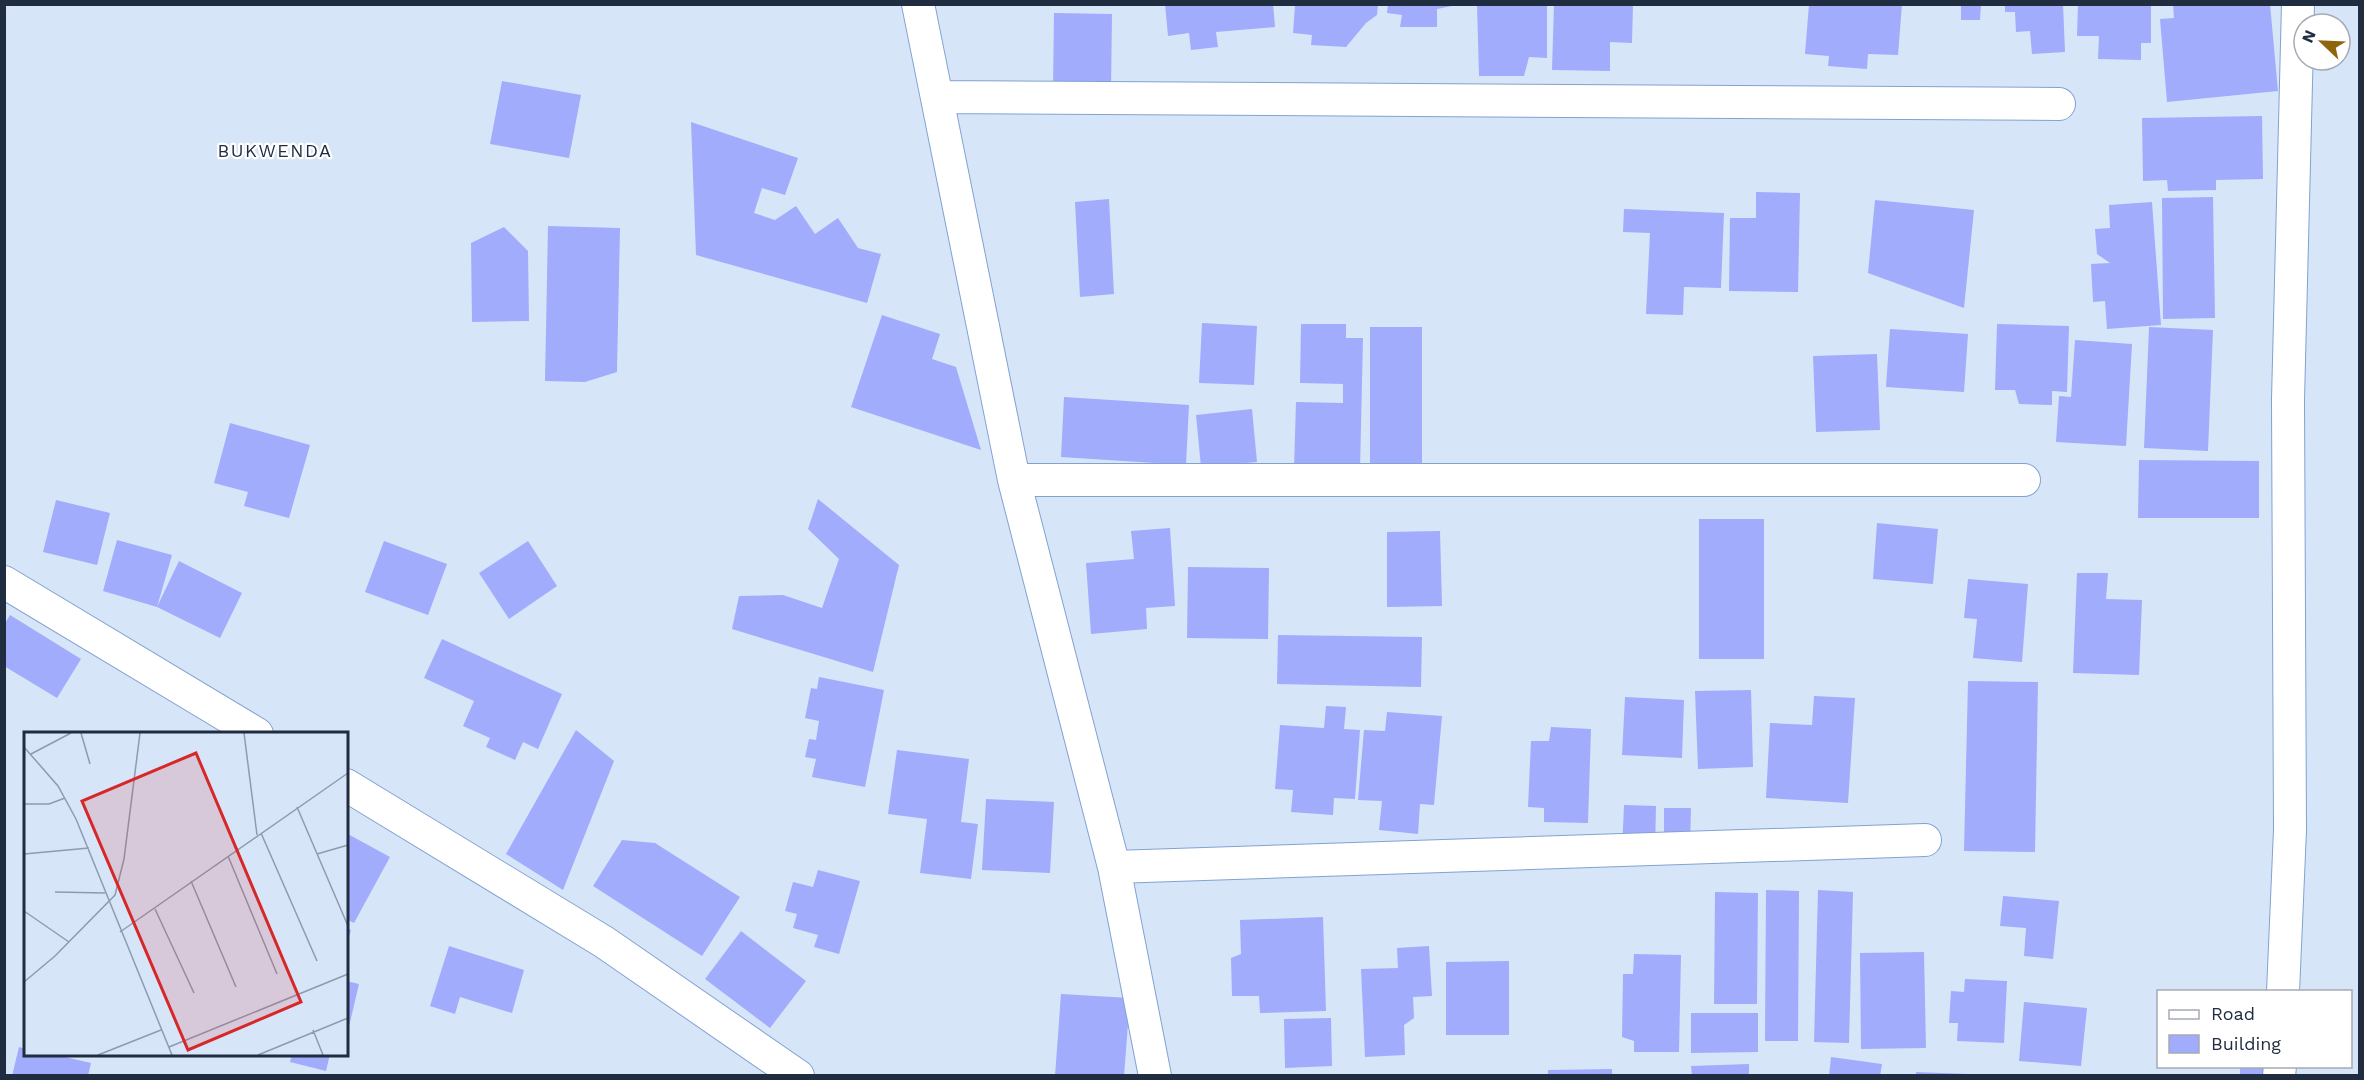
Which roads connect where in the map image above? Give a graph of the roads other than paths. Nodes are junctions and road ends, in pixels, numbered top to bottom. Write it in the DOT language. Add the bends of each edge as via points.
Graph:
graph roads {
  1 [pos="918,4"];
  2 [pos="2298,4"];
  3 [pos="937,97"];
  4 [pos="2059,104"];
  5 [pos="1014,480"];
  6 [pos="2024,480"];
  7 [pos="4,582"];
  8 [pos="254,732"];
  9 [pos="348,786"];
  10 [pos="1925,840"];
  11 [pos="1114,867"];
  12 [pos="2283,990"];
  13 [pos="798,1076"];
  14 [pos="1155,1076"];
  1 -- 3 [label="street"];
  2 -- 12 [label="street" via="2288,400 2290,830"];
  3 -- 4 [label="street"];
  3 -- 5 [label="street"];
  5 -- 6 [label="street"];
  5 -- 11 [label="street"];
  7 -- 8 [label="street"];
  9 -- 13 [label="street" via="604,942"];
  10 -- 11 [label="street"];
  11 -- 14 [label="street"];
}
